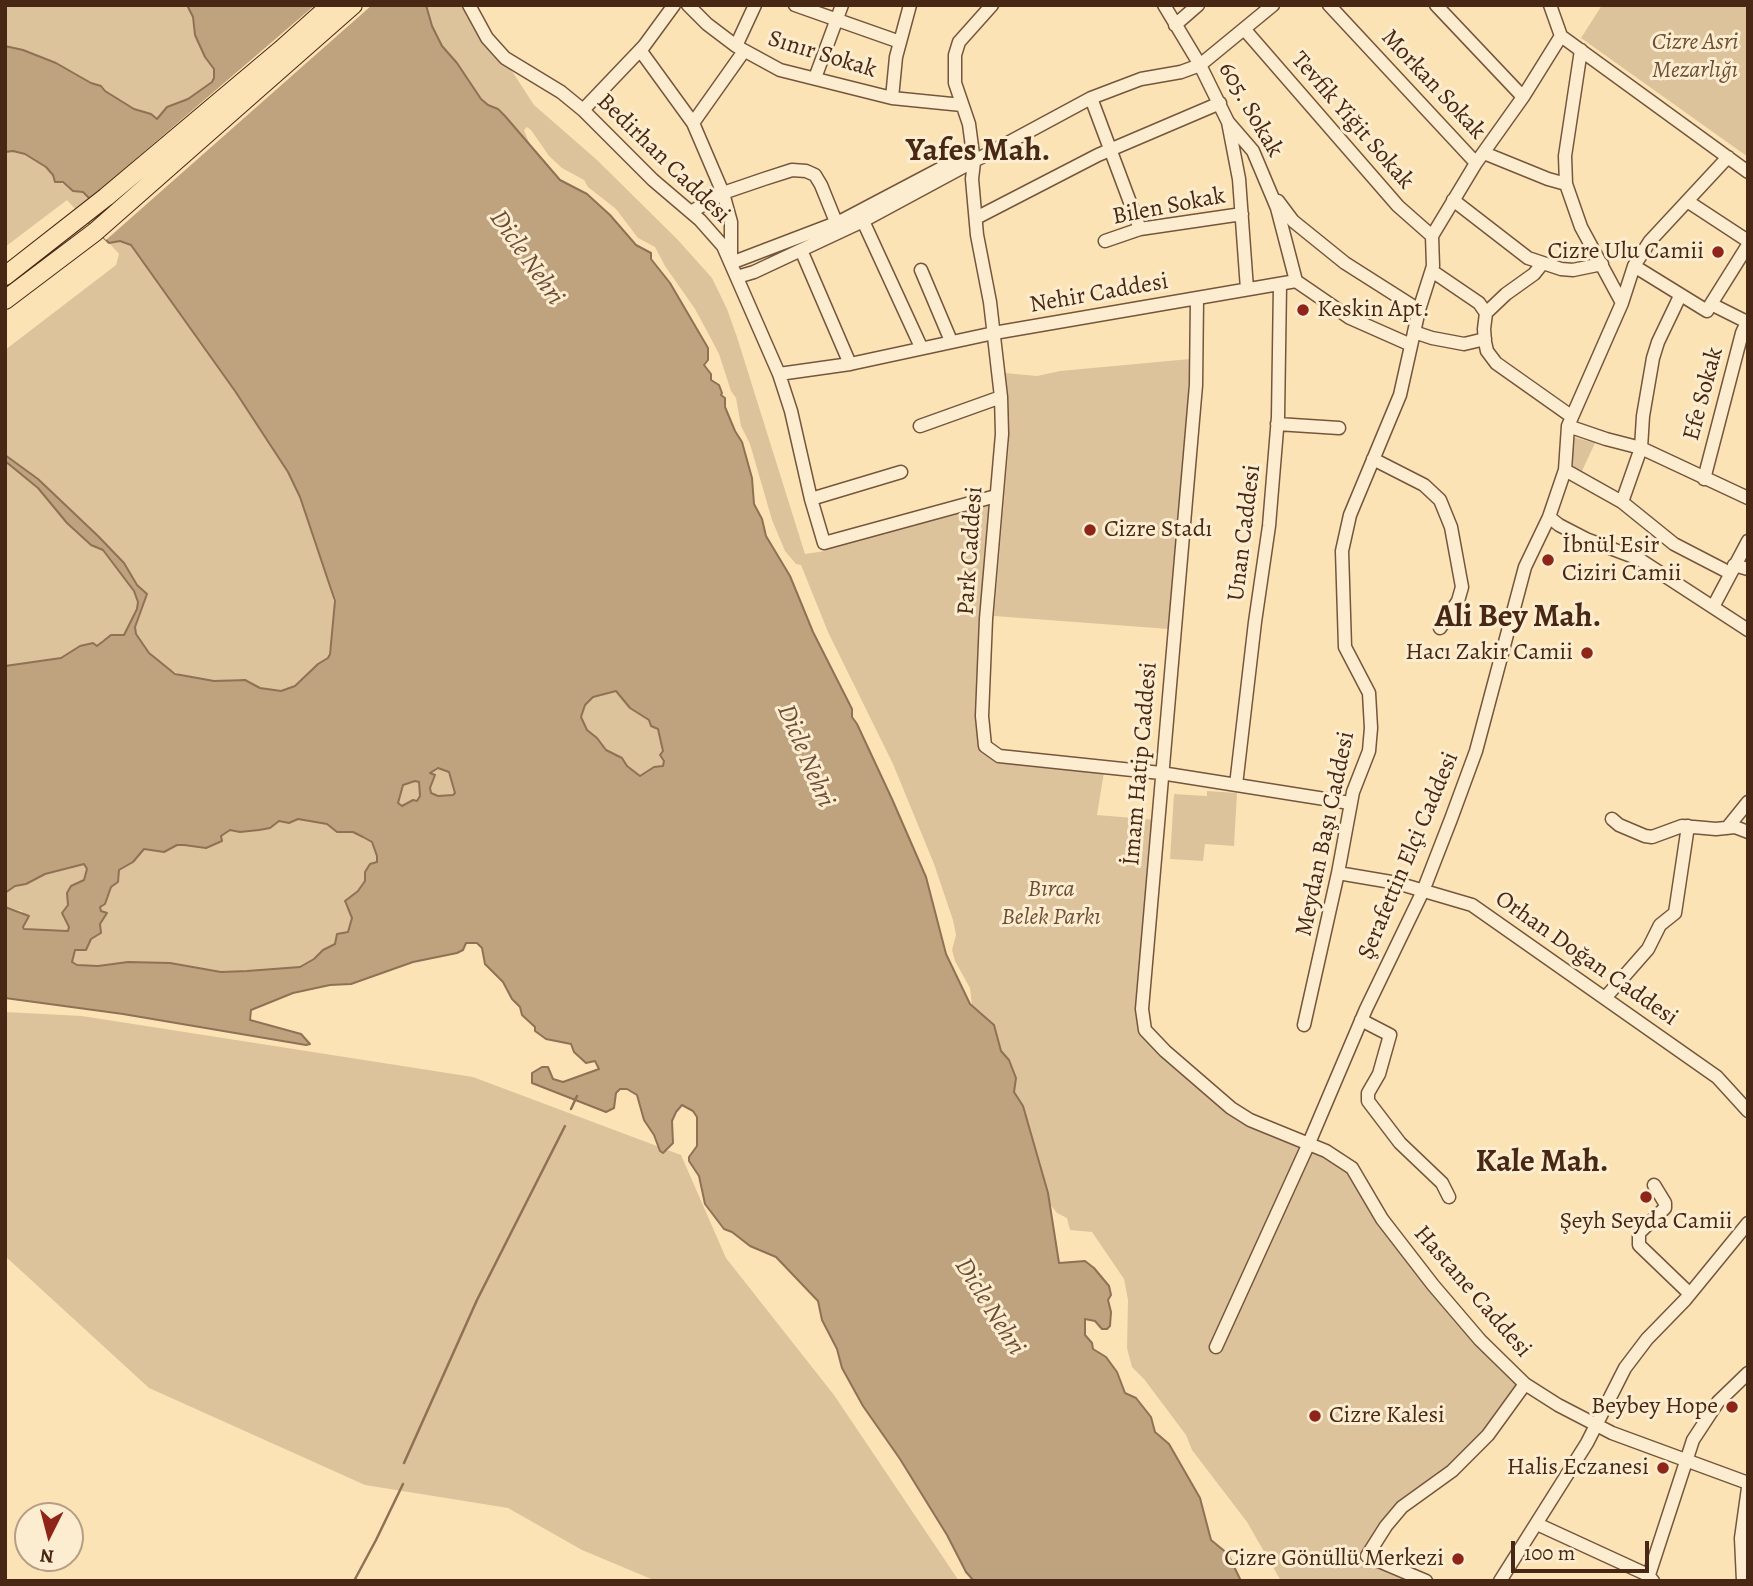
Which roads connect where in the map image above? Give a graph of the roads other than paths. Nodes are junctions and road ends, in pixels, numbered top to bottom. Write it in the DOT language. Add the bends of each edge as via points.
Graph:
graph roads {
  1 [pos="331,5"];
  2 [pos="353,5"];
  3 [pos="469,5"];
  4 [pos="674,5"];
  5 [pos="688,5"];
  6 [pos="755,5"];
  7 [pos="795,5"];
  8 [pos="842,5"];
  9 [pos="910,5"];
  10 [pos="992,5"];
  11 [pos="1164,5"];
  12 [pos="1198,5"];
  13 [pos="1273,5"];
  14 [pos="1329,5"];
  15 [pos="1436,5"];
  16 [pos="1549,5"];
  17 [pos="837,21"];
  18 [pos="1175,25"];
  19 [pos="1245,30"];
  20 [pos="1561,36"];
  21 [pos="900,42"];
  22 [pos="740,49"];
  23 [pos="640,50"];
  24 [pos="1581,50"];
  25 [pos="1200,65"];
  26 [pos="815,78"];
  27 [pos="1523,97"];
  28 [pos="892,98"];
  29 [pos="1091,98"];
  30 [pos="1220,103"];
  31 [pos="962,105"];
  32 [pos="583,110"];
  33 [pos="1228,122"];
  34 [pos="693,123"];
  35 [pos="1111,150"];
  36 [pos="973,157"];
  37 [pos="1728,157"];
  38 [pos="1480,158"];
  39 [pos="1748,172"];
  40 [pos="1566,184"];
  41 [pos="1269,190"];
  42 [pos="723,193"];
  43 [pos="1453,200"];
  44 [pos="1687,201"];
  45 [pos="691,212"];
  46 [pos="1242,214"];
  47 [pos="976,218"];
  48 [pos="863,221"];
  49 [pos="836,222"];
  50 [pos="1140,229"];
  51 [pos="1432,236"];
  52 [pos="1105,241"];
  53 [pos="1748,243"];
  54 [pos="801,250"];
  55 [pos="731,263"];
  56 [pos="1542,264"];
  57 [pos="1602,264"];
  58 [pos="1634,267"];
  59 [pos="921,270"];
  60 [pos="1432,271"];
  61 [pos="5,276"];
  62 [pos="737,277"];
  63 [pos="1296,281"];
  64 [pos="1280,285"];
  65 [pos="1247,289"];
  66 [pos="1680,296"];
  67 [pos="1197,299"];
  68 [pos="5,300"];
  69 [pos="1622,303"];
  70 [pos="1711,304"];
  71 [pos="1419,310"];
  72 [pos="1486,313"];
  73 [pos="1747,321"];
  74 [pos="1414,332"];
  75 [pos="994,333"];
  76 [pos="1485,339"];
  77 [pos="951,341"];
  78 [pos="1411,345"];
  79 [pos="921,347"];
  80 [pos="850,364"];
  81 [pos="779,374"];
  82 [pos="1001,397"];
  83 [pos="1570,421"];
  84 [pos="1278,424"];
  85 [pos="920,426"];
  86 [pos="1339,428"];
  87 [pos="1641,447"];
  88 [pos="1373,459"];
  89 [pos="1564,470"];
  90 [pos="901,472"];
  91 [pos="1704,479"];
  92 [pos="996,496"];
  93 [pos="1748,498"];
  94 [pos="811,499"];
  95 [pos="1622,502"];
  96 [pos="1549,517"];
  97 [pos="1748,541"];
  98 [pos="1732,569"];
  99 [pos="1748,569"];
  100 [pos="1713,607"];
  101 [pos="1440,628"];
  102 [pos="1748,630"];
  103 [pos="1161,773"];
  104 [pos="1236,785"];
  105 [pos="1748,802"];
  106 [pos="1350,803"];
  107 [pos="1612,819"];
  108 [pos="1688,826"];
  109 [pos="1727,828"];
  110 [pos="1748,832"];
  111 [pos="1338,873"];
  112 [pos="1423,891"];
  113 [pos="1605,998"];
  114 [pos="1361,1020"];
  115 [pos="1304,1025"];
  116 [pos="1748,1111"];
  117 [pos="1309,1143"];
  118 [pos="1654,1185"];
  119 [pos="1449,1197"];
  120 [pos="1748,1223"];
  121 [pos="1690,1294"];
  122 [pos="1216,1347"];
  123 [pos="1748,1373"];
  124 [pos="1525,1384"];
  125 [pos="1596,1424"];
  126 [pos="1685,1461"];
  127 [pos="1748,1486"];
  128 [pos="1537,1524"];
  129 [pos="1649,1579"];
  130 [pos="1426,1581"];
  131 [pos="1500,1581"];
  132 [pos="1743,1581"];
  1 -- 61 [label="highway"];
  2 -- 68 [label="highway" via="95,232"];
  3 -- 32 [label="street, Bedirhan Caddesi" via="487,38 505,58"];
  4 -- 23 [label="street"];
  5 -- 22 [label="street, Sınır Sokak"];
  6 -- 22 [label="street"];
  7 -- 17 [label="street"];
  8 -- 17 [label="street"];
  9 -- 21 [label="street"];
  10 -- 31 [label="street, Park Caddesi" via="959,42 955,55 955,83"];
  11 -- 18 [label="street, 605. Sokak"];
  12 -- 18 [label="street"];
  13 -- 19 [label="street"];
  14 -- 38 [label="street, Morkan Sokak"];
  15 -- 27 [label="street"];
  16 -- 20 [label="street"];
  17 -- 21 [label="street"];
  17 -- 26 [label="street"];
  18 -- 25 [label="street, 605. Sokak"];
  19 -- 25 [label="street"];
  19 -- 51 [label="street, Tevfik Yiğit Sokak" via="1398,206"];
  20 -- 24 [label="street"];
  20 -- 27 [label="street"];
  21 -- 28 [label="street"];
  22 -- 26 [label="street, Sınır Sokak" via="780,70"];
  22 -- 34 [label="street"];
  23 -- 32 [label="street"];
  23 -- 34 [label="street"];
  24 -- 37 [label="street"];
  24 -- 40 [label="street" via="1565,156"];
  25 -- 29 [label="street" via="1141,79"];
  25 -- 30 [label="street, 605. Sokak"];
  26 -- 28 [label="street, Sınır Sokak"];
  27 -- 38 [label="street"];
  28 -- 31 [label="street, Sınır Sokak"];
  29 -- 35 [label="street"];
  29 -- 36 [label="street"];
  30 -- 33 [label="street, 605. Sokak"];
  30 -- 35 [label="street"];
  31 -- 36 [label="street, Park Caddesi"];
  32 -- 45 [label="street, Bedirhan Caddesi"];
  33 -- 41 [label="street, 605. Sokak" via="1253,151"];
  33 -- 46 [label="street"];
  34 -- 42 [label="street"];
  35 -- 47 [label="street"];
  35 -- 50 [label="street"];
  36 -- 47 [label="street, Park Caddesi"];
  36 -- 48 [label="street"];
  36 -- 49 [label="street"];
  37 -- 39 [label="street"];
  37 -- 44 [label="street, Şerafettin Elçi Caddesi"];
  38 -- 40 [label="street"];
  38 -- 43 [label="street"];
  40 -- 57 [label="street" via="1581,227"];
  41 -- 63 [label="street, 605. Sokak"];
  41 -- 71 [label="street" via="1293,221 1345,263"];
  42 -- 45 [label="street"];
  42 -- 49 [label="street" via="792,170 806,171 821,185"];
  42 -- 55 [label="street" via="732,222"];
  43 -- 51 [label="street"];
  43 -- 56 [label="street"];
  44 -- 53 [label="street"];
  44 -- 58 [label="street, Şerafettin Elçi Caddesi" via="1650,241"];
  45 -- 55 [label="street, Bedirhan Caddesi" via="723,246"];
  46 -- 50 [label="street, Bilen Sokak"];
  46 -- 65 [label="street"];
  47 -- 75 [label="street, Park Caddesi"];
  48 -- 54 [label="street"];
  48 -- 79 [label="street"];
  49 -- 55 [label="street"];
  50 -- 52 [label="street, Bilen Sokak"];
  51 -- 60 [label="street, Meydan Başı Caddesi"];
  53 -- 70 [label="street"];
  54 -- 62 [label="street"];
  54 -- 80 [label="street"];
  55 -- 62 [label="street, Bedirhan Caddesi"];
  56 -- 57 [label="street" via="1573,270"];
  56 -- 72 [label="street"];
  57 -- 69 [label="street"];
  58 -- 66 [label="street"];
  58 -- 69 [label="street, Şerafettin Elçi Caddesi"];
  59 -- 77 [label="street"];
  60 -- 71 [label="street, Meydan Başı Caddesi"];
  60 -- 72 [label="street" via="1479,303"];
  62 -- 81 [label="street, Bedirhan Caddesi"];
  63 -- 64 [label="street, Nehir Caddesi"];
  63 -- 78 [label="street" via="1350,318"];
  64 -- 65 [label="street, Nehir Caddesi"];
  64 -- 84 [label="street, Unan Caddesi"];
  65 -- 67 [label="street, Nehir Caddesi"];
  66 -- 70 [label="street" via="1707,311"];
  66 -- 87 [label="street" via="1653,358"];
  67 -- 75 [label="street, Nehir Caddesi"];
  67 -- 103 [label="street, İmam Hatip Caddesi" via="1196,385"];
  69 -- 83 [label="street, Şerafettin Elçi Caddesi"];
  70 -- 73 [label="street"];
  71 -- 74 [label="street, Meydan Başı Caddesi"];
  72 -- 76 [label="street"];
  73 -- 91 [label="street, Efe Sokak"];
  74 -- 76 [label="street" via="1464,344"];
  74 -- 78 [label="street, Meydan Başı Caddesi"];
  75 -- 77 [label="street, Nehir Caddesi"];
  75 -- 82 [label="street, Park Caddesi"];
  76 -- 83 [label="street" via="1496,363"];
  77 -- 79 [label="street, Nehir Caddesi"];
  78 -- 88 [label="street, Meydan Başı Caddesi" via="1400,394"];
  79 -- 80 [label="street, Nehir Caddesi"];
  80 -- 81 [label="street, Nehir Caddesi"];
  81 -- 94 [label="street, Bedirhan Caddesi"];
  82 -- 85 [label="street"];
  82 -- 92 [label="street, Park Caddesi"];
  83 -- 87 [label="street" via="1606,439"];
  83 -- 89 [label="street, Şerafettin Elçi Caddesi"];
  84 -- 86 [label="street"];
  84 -- 104 [label="street, Unan Caddesi"];
  87 -- 91 [label="street"];
  87 -- 95 [label="street"];
  88 -- 101 [label="street" via="1424,485 1440,500 1448,518 1462,587"];
  88 -- 106 [label="street, Meydan Başı Caddesi" via="1350,516 1342,551 1345,647 1369,693 1371,728 1369,751"];
  89 -- 95 [label="street"];
  89 -- 96 [label="street, Şerafettin Elçi Caddesi"];
  90 -- 94 [label="street"];
  91 -- 93 [label="street"];
  92 -- 94 [label="street, Bedirhan Caddesi" via="824,543"];
  92 -- 103 [label="street, Park Caddesi" via="985,647 985,747 999,756"];
  95 -- 98 [label="street" via="1674,544"];
  96 -- 100 [label="street" via="1586,539 1639,559"];
  96 -- 112 [label="street, Şerafettin Elçi Caddesi" via="1525,567 1476,751"];
  97 -- 98 [label="street"];
  98 -- 99 [label="street"];
  98 -- 100 [label="street"];
  100 -- 102 [label="street"];
  103 -- 104 [label="street, Park Caddesi"];
  103 -- 117 [label="street, İmam Hatip Caddesi" via="1142,1025 1161,1048 1231,1108"];
  104 -- 106 [label="street, Park Caddesi"];
  105 -- 109 [label="street"];
  106 -- 111 [label="street, Meydan Başı Caddesi"];
  107 -- 108 [label="street" via="1645,836"];
  108 -- 109 [label="street"];
  108 -- 113 [label="street" via="1675,913 1660,925 1648,949"];
  109 -- 110 [label="street"];
  111 -- 112 [label="street, Orhan Doğan Caddesi"];
  111 -- 115 [label="street, Meydan Başı Caddesi"];
  112 -- 113 [label="street, Orhan Doğan Caddesi" via="1472,905"];
  112 -- 114 [label="street, Şerafettin Elçi Caddesi"];
  113 -- 116 [label="street, Orhan Doğan Caddesi" via="1717,1077"];
  114 -- 117 [label="street, Şerafettin Elçi Caddesi"];
  114 -- 119 [label="street" via="1390,1035 1368,1101 1400,1143 1442,1183"];
  117 -- 122 [label="street, Şerafettin Elçi Caddesi"];
  117 -- 124 [label="street, Hastane Caddesi" via="1356,1173 1382,1219 1433,1285"];
  118 -- 121 [label="street" via="1665,1208 1639,1233 1639,1245"];
  120 -- 121 [label="street"];
  121 -- 125 [label="street" via="1625,1368"];
  123 -- 126 [label="street" via="1718,1402"];
  124 -- 125 [label="street, Hastane Caddesi"];
  124 -- 130 [label="street" via="1488,1435 1452,1471 1402,1507 1367,1556"];
  125 -- 126 [label="street, Hastane Caddesi"];
  125 -- 128 [label="street"];
  126 -- 127 [label="street, Hastane Caddesi"];
  126 -- 129 [label="street"];
  127 -- 132 [label="street" via="1741,1538"];
  128 -- 129 [label="street"];
  128 -- 131 [label="street"];
}
